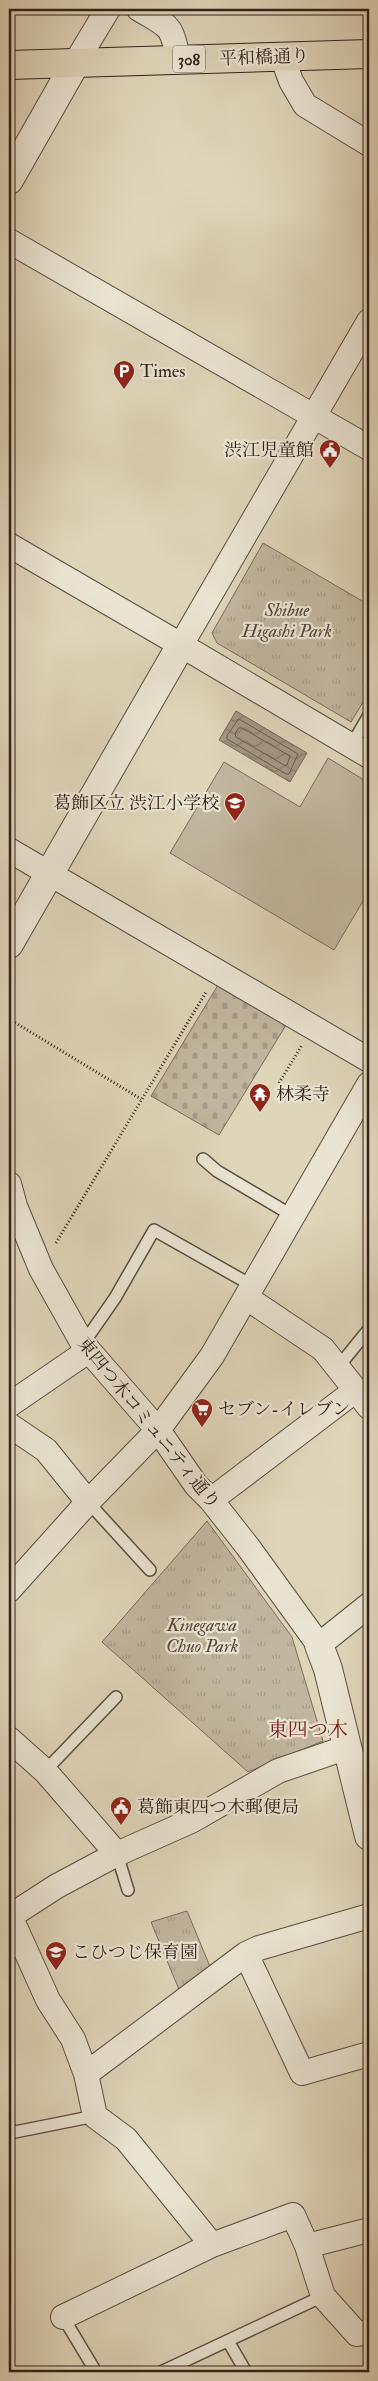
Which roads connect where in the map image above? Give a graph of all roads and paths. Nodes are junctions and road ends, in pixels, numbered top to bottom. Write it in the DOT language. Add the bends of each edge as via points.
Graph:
graph roads {
  1 [pos="108,9"];
  2 [pos="139,9"];
  3 [pos="369,54"];
  4 [pos="282,56"];
  5 [pos="178,59"];
  6 [pos="76,62"];
  7 [pos="9,65"];
  8 [pos="369,144"];
  9 [pos="9,180"];
  10 [pos="9,241"];
  11 [pos="369,321"];
  12 [pos="314,416"];
  13 [pos="369,448"];
  14 [pos="9,545"];
  15 [pos="181,645"];
  16 [pos="369,715"];
  17 [pos="360,751"];
  18 [pos="9,850"];
  19 [pos="50,874"];
  20 [pos="9,944"];
  21 [pos="218,972"];
  22 [pos="9,1018"];
  23 [pos="313,1027"];
  24 [pos="369,1060"];
  25 [pos="279,1083"];
  26 [pos="369,1084"];
  27 [pos="141,1098"];
  28 [pos="203,1159"];
  29 [pos="9,1184"];
  30 [pos="293,1216"];
  31 [pos="40,1268"];
  32 [pos="250,1292"];
  33 [pos="369,1329"];
  34 [pos="85,1348"];
  35 [pos="339,1366"];
  36 [pos="362,1398"];
  37 [pos="9,1406"];
  38 [pos="9,1425"];
  39 [pos="158,1430"];
  40 [pos="211,1500"];
  41 [pos="88,1502"];
  42 [pos="150,1570"];
  43 [pos="9,1590"];
  44 [pos="369,1605"];
  45 [pos="319,1645"];
  46 [pos="116,1697"];
  47 [pos="9,1739"];
  48 [pos="348,1748"];
  49 [pos="45,1771"];
  50 [pos="369,1836"];
  51 [pos="117,1854"];
  52 [pos="128,1890"];
  53 [pos="369,1916"];
  54 [pos="10,1918"];
  55 [pos="246,1954"];
  56 [pos="369,2054"];
  57 [pos="86,2074"];
  58 [pos="95,2116"];
  59 [pos="9,2128"];
  60 [pos="369,2230"];
  61 [pos="212,2245"];
  62 [pos="307,2246"];
  63 [pos="324,2296"];
  64 [pos="63,2317"];
  65 [pos="369,2332"];
  66 [pos="228,2340"];
  67 [pos="96,2372"];
  68 [pos="160,2372"];
  69 [pos="246,2372"];
  1 -- 6 [label="street"];
  2 -- 5 [label="street" via="173,33"];
  3 -- 4 [label="main road, 平和橋通り / 308"];
  4 -- 5 [label="main road, 平和橋通り / 308"];
  4 -- 8 [label="street" via="305,105"];
  5 -- 6 [label="main road, 平和橋通り / 308"];
  6 -- 7 [label="main road, 平和橋通り / 308"];
  6 -- 9 [label="street"];
  10 -- 12 [label="street"];
  11 -- 12 [label="street"];
  12 -- 13 [label="street"];
  12 -- 15 [label="street"];
  14 -- 15 [label="street"];
  15 -- 17 [label="street"];
  15 -- 19 [label="street"];
  16 -- 17 [label="lane"];
  18 -- 19 [label="street"];
  19 -- 20 [label="street"];
  19 -- 21 [label="street"];
  21 -- 23 [label="street"];
  21 -- 27 [label="path"];
  22 -- 27 [label="path"];
  23 -- 24 [label="street"];
  23 -- 25 [label="path"];
  26 -- 30 [label="street"];
  27 -- 31 [label="path" via="141,1103"];
  28 -- 30 [label="lane" via="217,1171"];
  29 -- 31 [label="street, 東四つ木コミュニティ通り"];
  30 -- 32 [label="street"];
  31 -- 34 [label="street, 東四つ木コミュニティ通り"];
  32 -- 34 [label="lane" via="154,1230"];
  32 -- 35 [label="street" via="323,1349"];
  32 -- 39 [label="street" via="212,1356"];
  33 -- 35 [label="lane"];
  34 -- 37 [label="street"];
  34 -- 39 [label="street, 東四つ木コミュニティ通り"];
  35 -- 36 [label="street"];
  36 -- 40 [label="street"];
  38 -- 41 [label="street" via="46,1450"];
  39 -- 40 [label="street, 東四つ木コミュニティ通り"];
  39 -- 41 [label="street"];
  40 -- 45 [label="street, 東四つ木コミュニティ通り"];
  41 -- 42 [label="lane"];
  41 -- 43 [label="street"];
  44 -- 45 [label="street"];
  45 -- 48 [label="street"];
  46 -- 49 [label="lane"];
  47 -- 49 [label="street"];
  48 -- 50 [label="street"];
  48 -- 51 [label="street" via="278,1771 191,1820"];
  49 -- 51 [label="street"];
  51 -- 52 [label="lane"];
  51 -- 54 [label="street" via="57,1886"];
  53 -- 55 [label="street"];
  54 -- 57 [label="street" via="48,2000 73,2039"];
  55 -- 56 [label="street" via="302,2073"];
  55 -- 57 [label="street"];
  57 -- 58 [label="street"];
  58 -- 59 [label="lane" via="16,2132"];
  58 -- 61 [label="street" via="126,2139"];
  60 -- 62 [label="street"];
  61 -- 62 [label="street" via="293,2215"];
  61 -- 64 [label="street"];
  62 -- 63 [label="street"];
  63 -- 65 [label="street" via="357,2334"];
  63 -- 66 [label="lane"];
  64 -- 67 [label="lane"];
  66 -- 68 [label="lane"];
  66 -- 69 [label="lane"];
}
